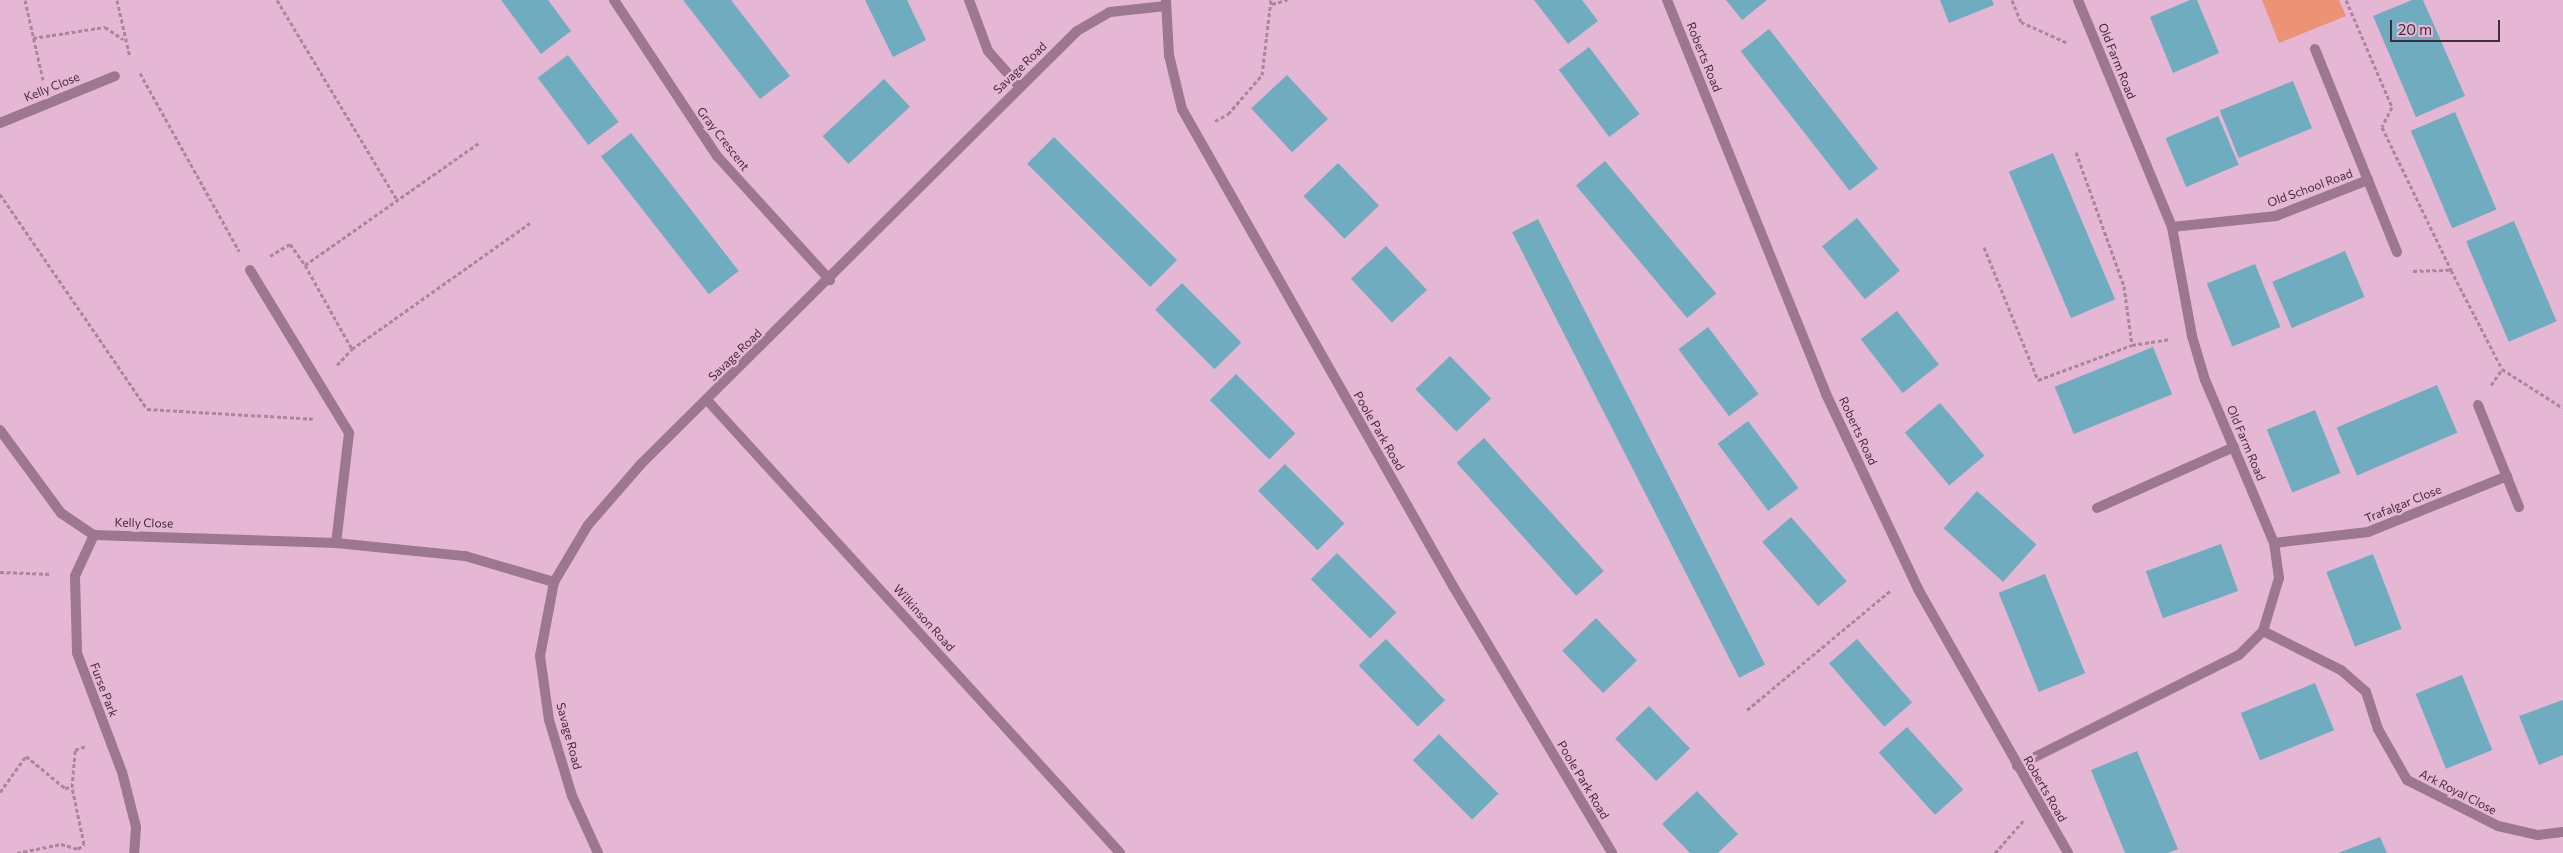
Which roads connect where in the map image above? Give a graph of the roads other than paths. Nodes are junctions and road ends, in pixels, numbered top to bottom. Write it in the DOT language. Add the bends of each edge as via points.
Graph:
graph roads {
  1 [pos="614,0"];
  2 [pos="969,0"];
  3 [pos="1667,0"];
  4 [pos="2078,0"];
  5 [pos="1166,3"];
  6 [pos="2314,49"];
  7 [pos="115,76"];
  8 [pos="1019,86"];
  9 [pos="0,123"];
  10 [pos="2368,180"];
  11 [pos="2172,227"];
  12 [pos="2397,252"];
  13 [pos="250,270"];
  14 [pos="830,280"];
  15 [pos="707,400"];
  16 [pos="2478,404"];
  17 [pos="0,430"];
  18 [pos="2234,447"];
  19 [pos="2507,476"];
  20 [pos="2519,507"];
  21 [pos="2097,508"];
  22 [pos="94,535"];
  23 [pos="336,543"];
  24 [pos="2274,543"];
  25 [pos="554,582"];
  26 [pos="2264,631"];
  27 [pos="2017,766"];
  28 [pos="2563,832"];
  29 [pos="134,853"];
  30 [pos="598,853"];
  31 [pos="1120,853"];
  32 [pos="1612,853"];
  33 [pos="2068,853"];
  1 -- 14 [label="street, Gray Crescent" via="717,156"];
  2 -- 8 [label="street" via="988,51"];
  3 -- 27 [label="street, Roberts Road" via="1826,394 1911,574"];
  4 -- 11 [label="street, Old Farm Road"];
  5 -- 8 [label="street, Savage Road" via="1110,12 1076,31"];
  5 -- 32 [label="street, Poole Park Road" via="1169,55 1182,109 1453,586"];
  6 -- 10 [label="street, Old School Road"];
  7 -- 9 [label="street, Kelly Close"];
  8 -- 14 [label="street, Savage Road"];
  10 -- 11 [label="street, Old School Road" via="2276,216"];
  10 -- 12 [label="street, Old School Road"];
  11 -- 18 [label="street, Old Farm Road" via="2192,336"];
  13 -- 23 [label="street" via="349,432"];
  14 -- 15 [label="street, Savage Road"];
  15 -- 25 [label="street, Savage Road" via="588,526"];
  15 -- 31 [label="street, Wilkinson Road"];
  16 -- 19 [label="street"];
  17 -- 22 [label="street" via="61,513"];
  18 -- 21 [label="street"];
  18 -- 24 [label="street, Old Farm Road"];
  19 -- 20 [label="street"];
  19 -- 24 [label="street, Trafalgar Close" via="2368,532"];
  22 -- 23 [label="street, Kelly Close"];
  22 -- 29 [label="street, Furse Park" via="74,576 77,653 110,738 136,827"];
  23 -- 25 [label="street, Kelly Close" via="465,556"];
  24 -- 26 [label="street, Old Farm Road" via="2278,578"];
  25 -- 30 [label="street, Savage Road" via="540,656 550,720 572,796"];
  26 -- 27 [label="street" via="2239,655"];
  26 -- 28 [label="street, Ark Royal Close" via="2341,670 2366,692 2378,728 2407,780 2498,826 2538,834"];
  27 -- 33 [label="street, Roberts Road"];
}
